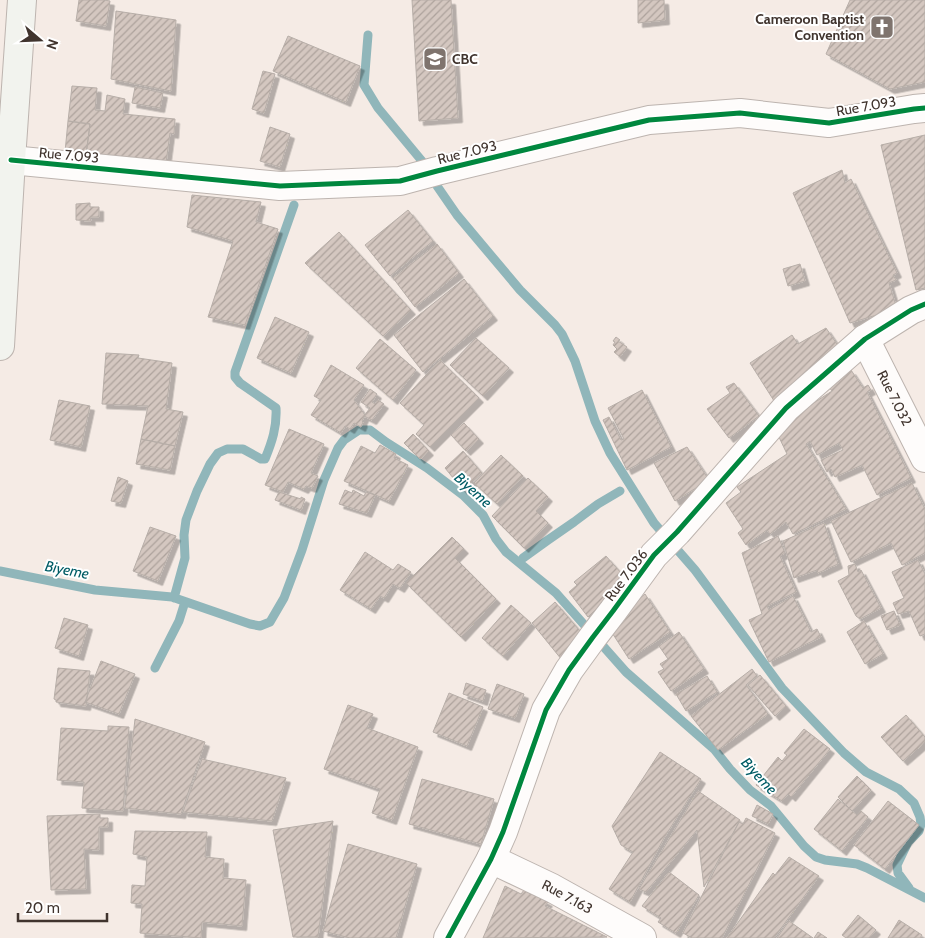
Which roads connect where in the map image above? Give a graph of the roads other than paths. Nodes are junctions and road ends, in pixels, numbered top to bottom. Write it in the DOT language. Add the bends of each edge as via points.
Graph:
graph roads {
  1 [pos="22,0"];
  2 [pos="925,108"];
  3 [pos="11,160"];
  4 [pos="925,304"];
  5 [pos="865,339"];
  6 [pos="0,346"];
  7 [pos="925,458"];
  8 [pos="491,859"];
  9 [pos="448,938"];
  10 [pos="642,938"];
  1 -- 3 [label="main road"];
  2 -- 3 [label="street, Rue 7.093" via="829,123 740,112 649,120 400,181 280,186"];
  3 -- 6 [label="main road"];
  4 -- 5 [label="street, Rue 7.036"];
  5 -- 7 [label="street, Rue 7.032"];
  5 -- 8 [label="street, Rue 7.036" via="786,408 654,555 569,670 546,710 504,832"];
  8 -- 9 [label="street, Rue 7.036"];
  8 -- 10 [label="street, Rue 7.163" via="552,888"];
}
